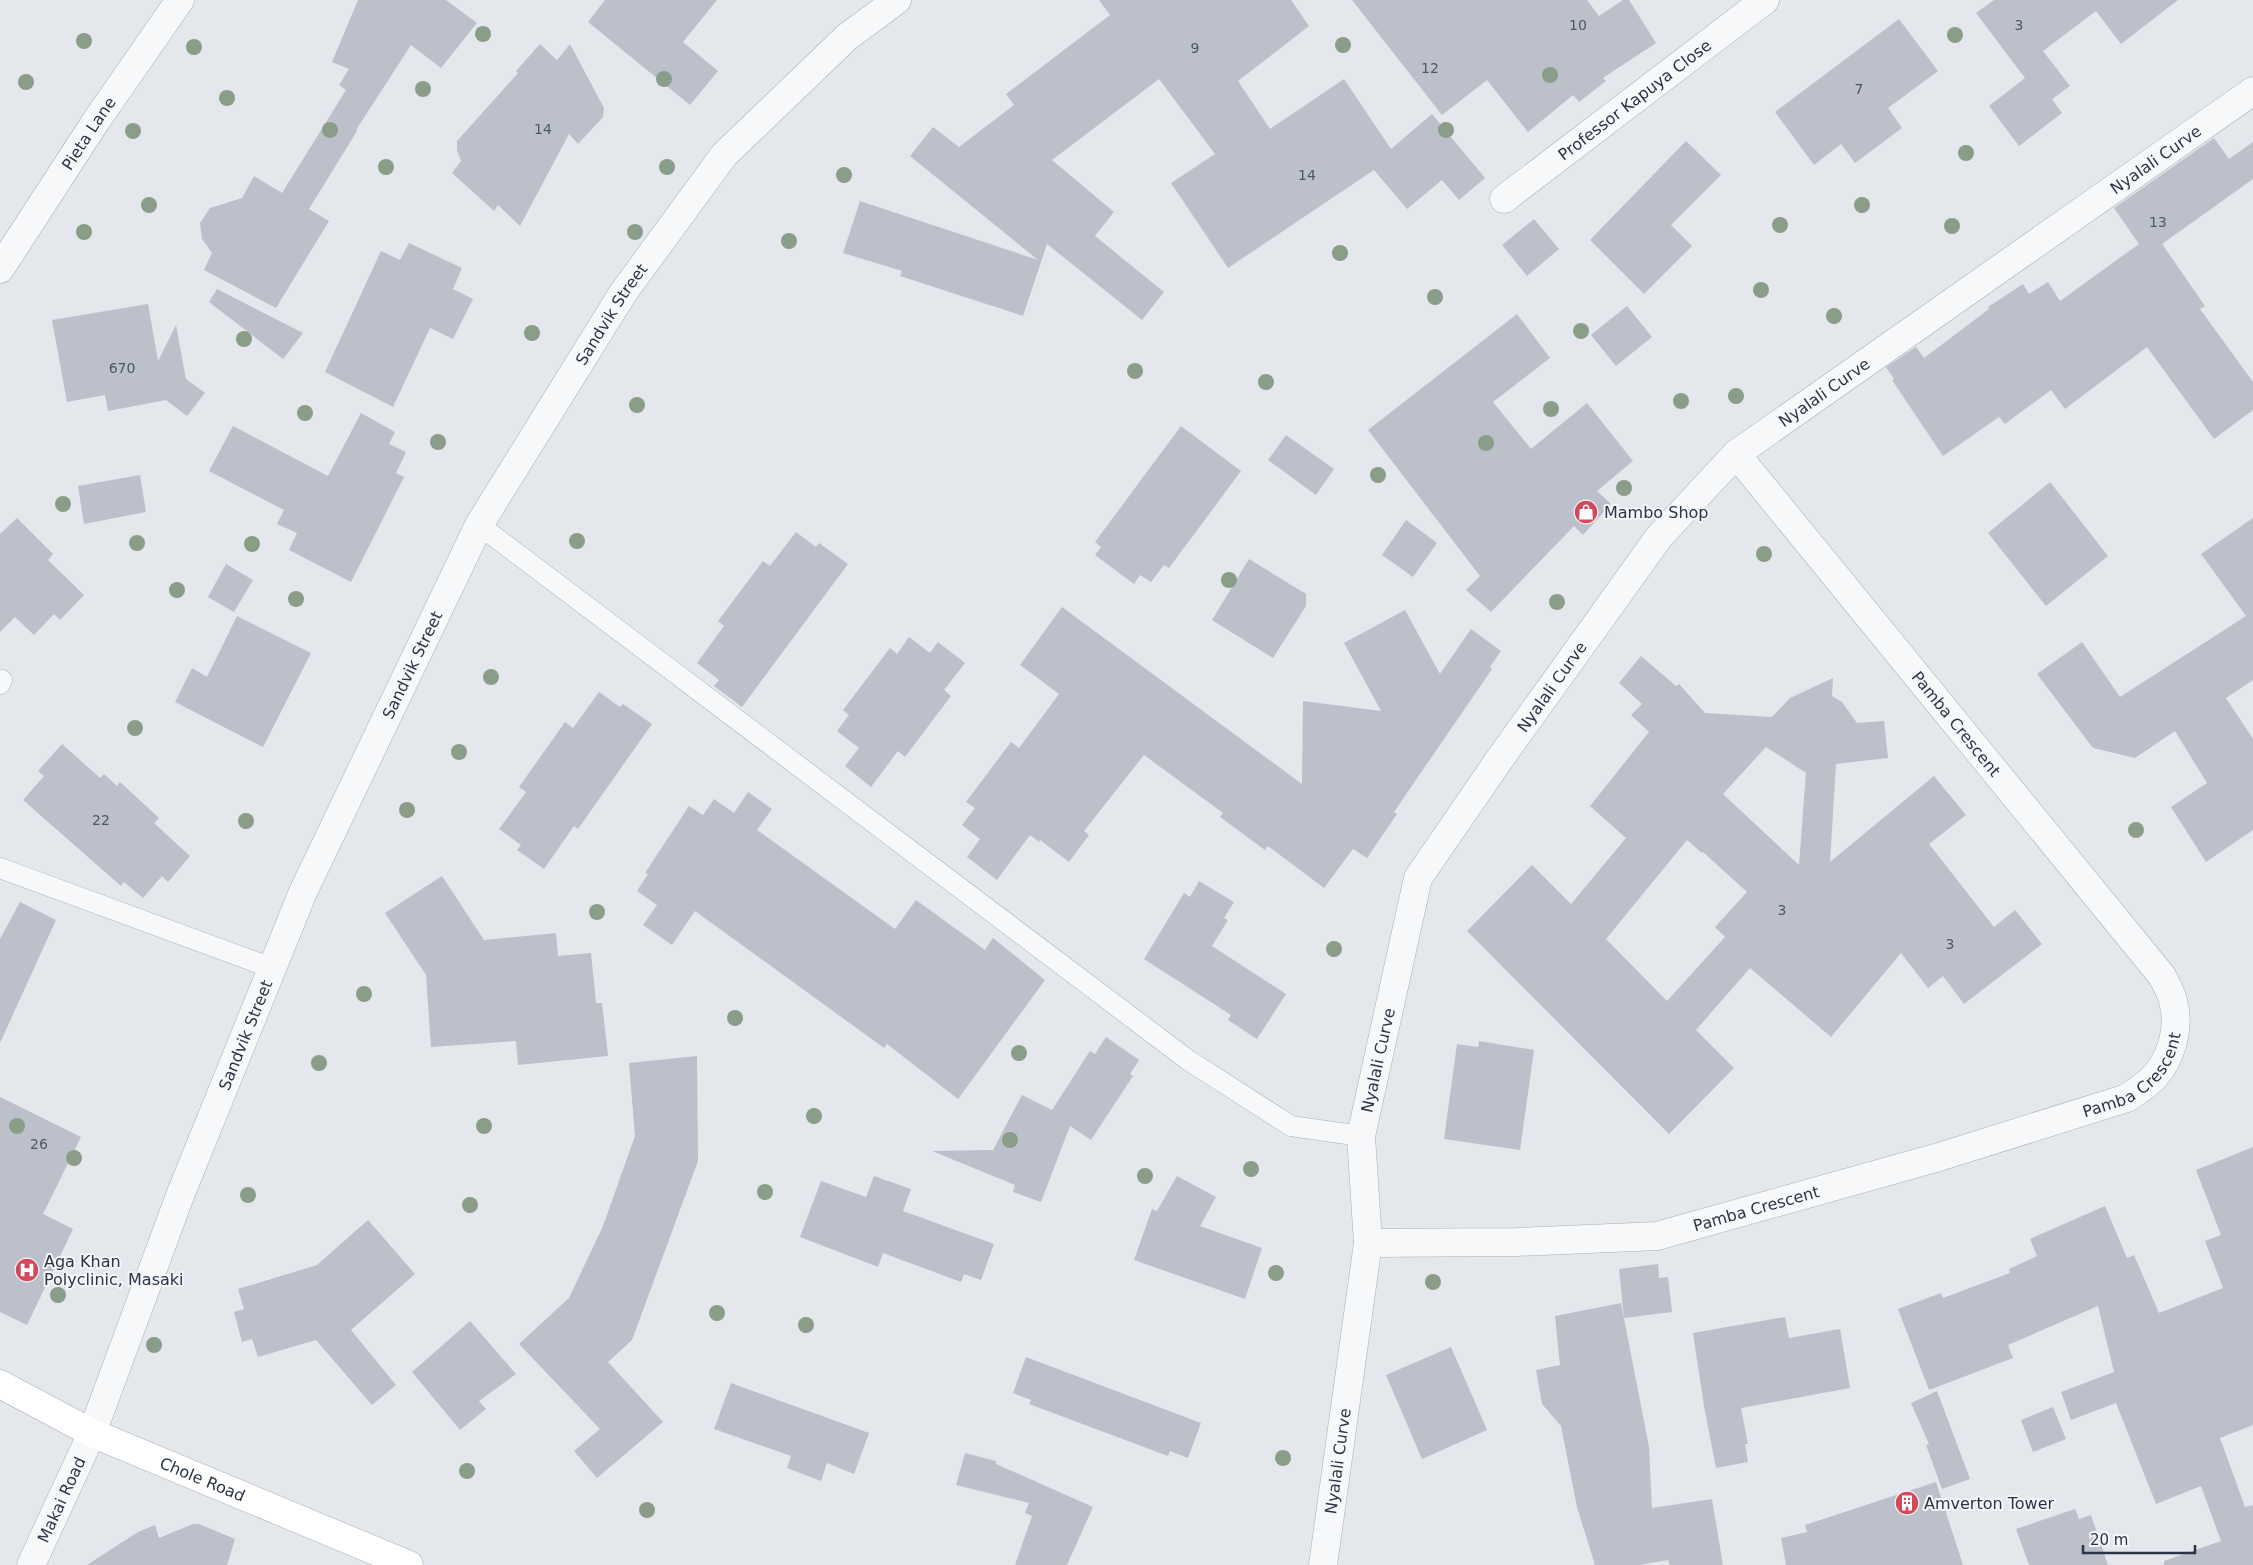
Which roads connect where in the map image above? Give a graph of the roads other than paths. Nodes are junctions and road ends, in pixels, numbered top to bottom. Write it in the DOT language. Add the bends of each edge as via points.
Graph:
graph roads {
  1 [pos="180,0"];
  2 [pos="897,0"];
  3 [pos="1765,0"];
  4 [pos="2253,91"];
  5 [pos="1504,199"];
  6 [pos="0,269"];
  7 [pos="1736,454"];
  8 [pos="480,525"];
  9 [pos="0,868"];
  10 [pos="272,968"];
  11 [pos="1361,1136"];
  12 [pos="1368,1244"];
  13 [pos="0,1384"];
  14 [pos="92,1433"];
  15 [pos="31,1565"];
  16 [pos="409,1565"];
  17 [pos="1323,1565"];
  1 -- 6 [label="street, Pieta Lane" via="96,121"];
  2 -- 8 [label="street, Sandvik Street" via="847,37 724,155 622,293"];
  3 -- 5 [label="street, Professor Kapuya Close"];
  4 -- 7 [label="street, Nyalali Curve"];
  7 -- 11 [label="street, Nyalali Curve" via="1659,537 1498,760 1418,878"];
  7 -- 12 [label="street, Pamba Crescent" via="2162,976 2173,1001 2174,1040 2150,1081 2127,1098 1939,1157 1657,1236"];
  8 -- 10 [label="street, Sandvik Street" via="303,892"];
  8 -- 11 [label="lane" via="1188,1060 1291,1126"];
  9 -- 10 [label="lane"];
  10 -- 14 [label="street, Sandvik Street" via="181,1193"];
  11 -- 12 [label="street, Nyalali Curve"];
  12 -- 17 [label="street, Nyalali Curve"];
  13 -- 14 [label="street, Chole Road"];
  14 -- 15 [label="street, Makai Road"];
  14 -- 16 [label="street, Chole Road"];
}
